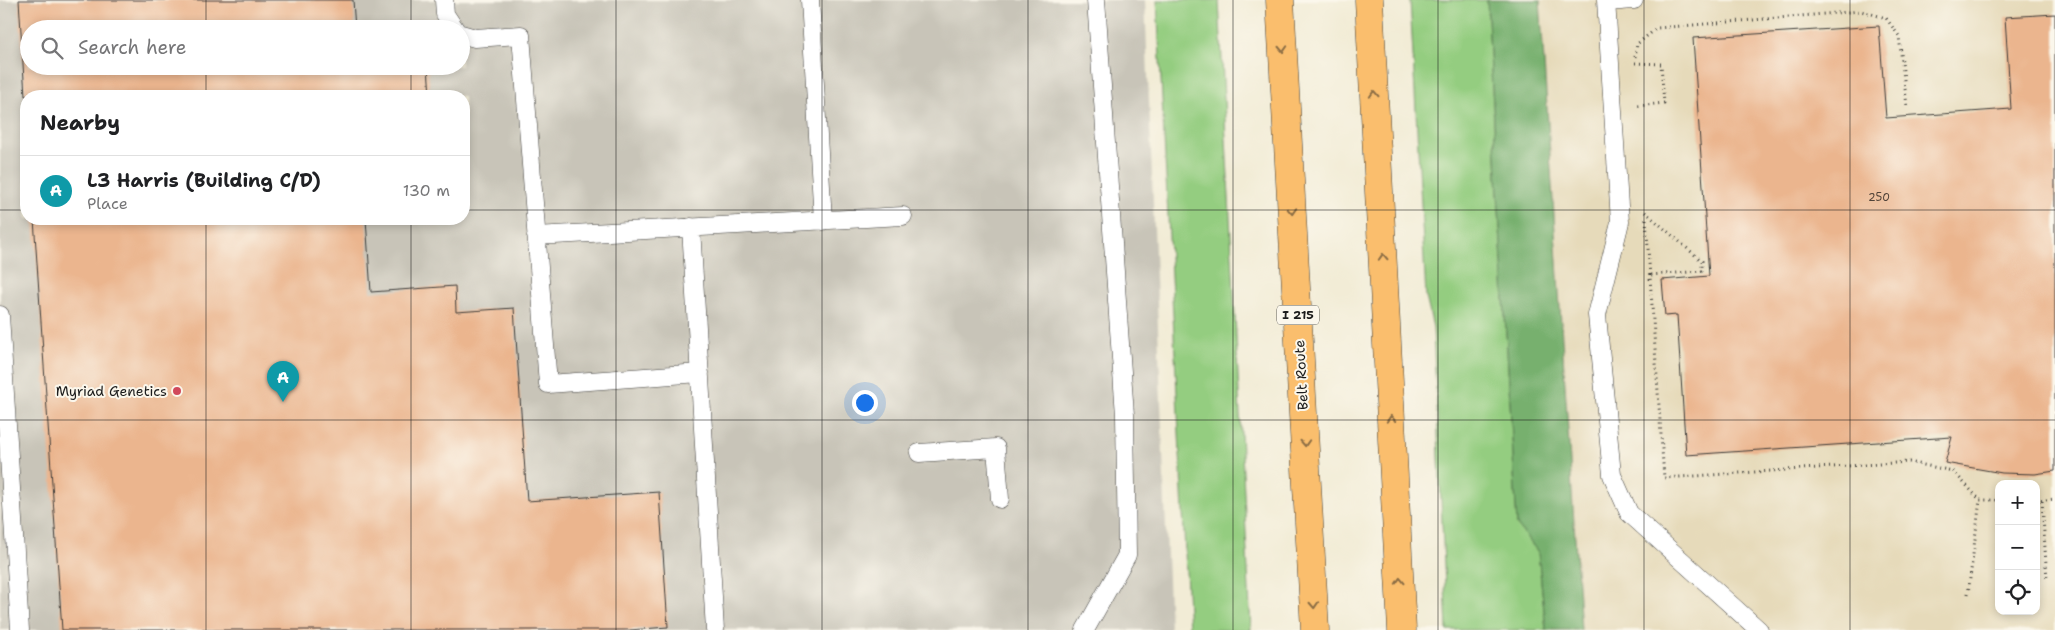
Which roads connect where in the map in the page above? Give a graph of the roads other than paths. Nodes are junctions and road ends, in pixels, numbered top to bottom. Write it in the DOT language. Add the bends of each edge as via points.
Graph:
graph roads {
  1 [pos="444,0"];
  2 [pos="810,0"];
  3 [pos="1096,0"];
  4 [pos="1280,0"];
  5 [pos="1369,0"];
  6 [pos="1634,0"];
  7 [pos="1606,1"];
  8 [pos="449,20"];
  9 [pos="470,37"];
  10 [pos="903,216"];
  11 [pos="824,221"];
  12 [pos="691,227"];
  13 [pos="536,236"];
  14 [pos="0,315"];
  15 [pos="700,373"];
  16 [pos="919,454"];
  17 [pos="1000,499"];
  18 [pos="20,630"];
  19 [pos="716,630"];
  20 [pos="1078,630"];
  21 [pos="1085,630"];
  22 [pos="1316,630"];
  23 [pos="1402,630"];
  24 [pos="1759,630"];
  1 -- 8 [label="lane"];
  2 -- 11 [label="lane"];
  3 -- 21 [label="lane" via="1125,415 1127,555"];
  4 -- 22 [label="highway, Belt Route / I 215, one-way"];
  23 -- 5 [label="highway, one-way"];
  6 -- 7 [label="lane"];
  7 -- 24 [label="lane" via="1620,222 1597,315 1612,475 1629,513"];
  9 -- 13 [label="lane" via="521,35"];
  10 -- 11 [label="lane"];
  11 -- 12 [label="lane"];
  12 -- 13 [label="lane"];
  12 -- 15 [label="lane"];
  13 -- 15 [label="lane" via="548,384"];
  14 -- 18 [label="lane"];
  15 -- 19 [label="lane"];
  16 -- 17 [label="lane" via="996,448"];
  20 -- 21 [label="lane"];
}
